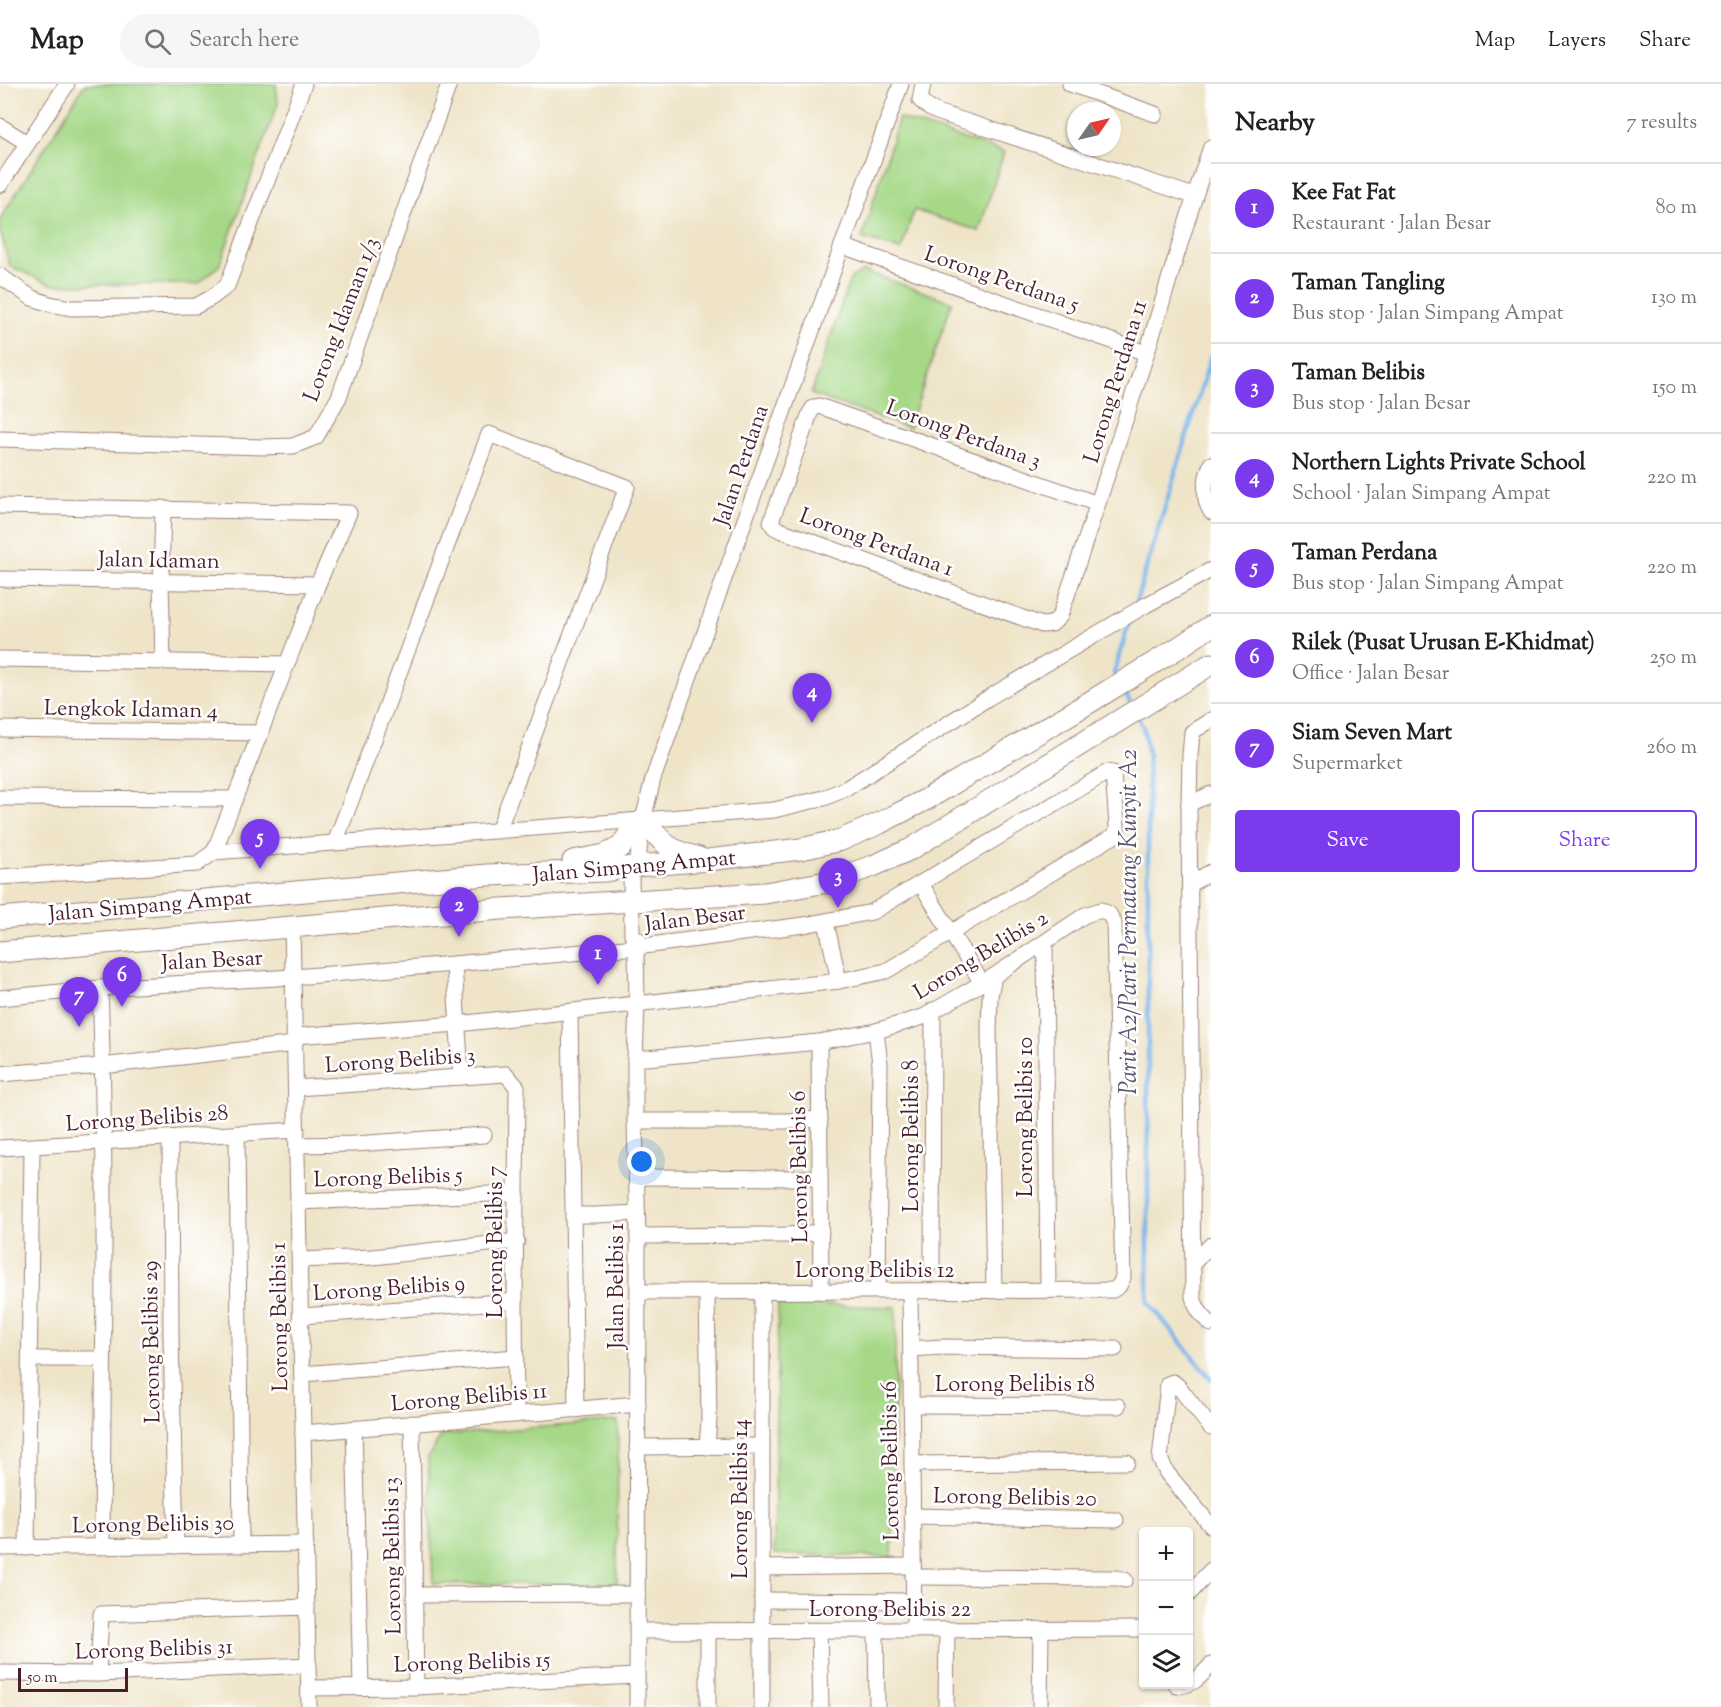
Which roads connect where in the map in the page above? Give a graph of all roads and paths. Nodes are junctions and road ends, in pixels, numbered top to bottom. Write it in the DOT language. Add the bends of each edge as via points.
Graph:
graph roads {
  1 [pos="67,84"];
  2 [pos="304,84"];
  3 [pos="449,84"];
  4 [pos="901,84"];
  5 [pos="923,84"];
  6 [pos="1070,84"];
  7 [pos="1155,114"];
  8 [pos="0,126"];
  9 [pos="27,143"];
  10 [pos="1211,147"];
  11 [pos="1,181"];
  12 [pos="1194,196"];
  13 [pos="842,246"];
  14 [pos="0,276"];
  15 [pos="1146,353"];
  16 [pos="814,407"];
  17 [pos="0,439"];
  18 [pos="1211,464"];
  19 [pos="1098,504"];
  20 [pos="0,506"];
  21 [pos="1209,506"];
  22 [pos="163,508"];
  23 [pos="1211,570"];
  24 [pos="0,579"];
  25 [pos="161,581"];
  26 [pos="318,584"];
  27 [pos="1052,624"];
  28 [pos="1211,626"];
  29 [pos="0,659"];
  30 [pos="163,662"];
  31 [pos="287,664"];
  32 [pos="1203,669"];
  33 [pos="1211,720"];
  34 [pos="0,729"];
  35 [pos="261,733"];
  36 [pos="1211,794"];
  37 [pos="0,798"];
  38 [pos="235,799"];
  39 [pos="1189,804"];
  40 [pos="643,820"];
  41 [pos="498,831"];
  42 [pos="335,843"];
  43 [pos="214,852"];
  44 [pos="708,860"];
  45 [pos="637,866"];
  46 [pos="1211,872"];
  47 [pos="487,875"];
  48 [pos="0,877"];
  49 [pos="921,884"];
  50 [pos="1190,884"];
  51 [pos="637,901"];
  52 [pos="0,918"];
  53 [pos="826,922"];
  54 [pos="292,927"];
  55 [pos="951,932"];
  56 [pos="1045,943"];
  57 [pos="636,947"];
  58 [pos="0,952"];
  59 [pos="454,964"];
  60 [pos="294,977"];
  61 [pos="988,979"];
  62 [pos="839,981"];
  63 [pos="100,988"];
  64 [pos="0,998"];
  65 [pos="637,1004"];
  66 [pos="933,1010"];
  67 [pos="570,1012"];
  68 [pos="458,1024"];
  69 [pos="876,1031"];
  70 [pos="295,1040"];
  71 [pos="819,1042"];
  72 [pos="635,1059"];
  73 [pos="102,1065"];
  74 [pos="0,1074"];
  75 [pos="506,1074"];
  76 [pos="461,1077"];
  77 [pos="296,1088"];
  78 [pos="820,1119"];
  79 [pos="635,1121"];
  80 [pos="237,1133"];
  81 [pos="484,1135"];
  82 [pos="170,1138"];
  83 [pos="297,1138"];
  84 [pos="103,1142"];
  85 [pos="32,1146"];
  86 [pos="0,1149"];
  87 [pos="637,1177"];
  88 [pos="820,1178"];
  89 [pos="516,1193"];
  90 [pos="298,1202"];
  91 [pos="637,1213"];
  92 [pos="573,1215"];
  93 [pos="821,1232"];
  94 [pos="638,1236"];
  95 [pos="517,1241"];
  96 [pos="1211,1245"];
  97 [pos="300,1260"];
  98 [pos="932,1263"];
  99 [pos="1193,1263"];
  100 [pos="1048,1290"];
  101 [pos="1113,1290"];
  102 [pos="821,1291"];
  103 [pos="878,1291"];
  104 [pos="910,1291"];
  105 [pos="994,1291"];
  106 [pos="638,1292"];
  107 [pos="707,1292"];
  108 [pos="762,1292"];
  109 [pos="515,1301"];
  110 [pos="301,1316"];
  111 [pos="1211,1324"];
  112 [pos="910,1349"];
  113 [pos="1115,1349"];
  114 [pos="516,1357"];
  115 [pos="30,1359"];
  116 [pos="103,1359"];
  117 [pos="302,1374"];
  118 [pos="638,1404"];
  119 [pos="911,1405"];
  120 [pos="1118,1406"];
  121 [pos="576,1410"];
  122 [pos="516,1414"];
  123 [pos="412,1423"];
  124 [pos="354,1428"];
  125 [pos="1211,1428"];
  126 [pos="303,1433"];
  127 [pos="762,1446"];
  128 [pos="637,1447"];
  129 [pos="707,1447"];
  130 [pos="1127,1462"];
  131 [pos="912,1464"];
  132 [pos="912,1516"];
  133 [pos="1116,1520"];
  134 [pos="1211,1526"];
  135 [pos="306,1544"];
  136 [pos="241,1545"];
  137 [pos="176,1546"];
  138 [pos="102,1547"];
  139 [pos="0,1548"];
  140 [pos="27,1548"];
  141 [pos="762,1568"];
  142 [pos="1211,1570"];
  143 [pos="913,1571"];
  144 [pos="1125,1580"];
  145 [pos="1193,1590"];
  146 [pos="638,1594"];
  147 [pos="415,1595"];
  148 [pos="762,1600"];
  149 [pos="914,1601"];
  150 [pos="307,1607"];
  151 [pos="1041,1629"];
  152 [pos="1139,1629"];
  153 [pos="876,1630"];
  154 [pos="914,1630"];
  155 [pos="947,1630"];
  156 [pos="637,1631"];
  157 [pos="708,1631"];
  158 [pos="762,1631"];
  159 [pos="819,1631"];
  160 [pos="309,1665"];
  161 [pos="1211,1665"];
  162 [pos="0,1673"];
  163 [pos="98,1674"];
  164 [pos="637,1676"];
  165 [pos="1193,1682"];
  166 [pos="361,1686"];
  167 [pos="416,1687"];
  168 [pos="309,1688"];
  169 [pos="309,1707"];
  170 [pos="637,1707"];
  171 [pos="708,1707"];
  172 [pos="762,1707"];
  173 [pos="821,1707"];
  174 [pos="877,1707"];
  175 [pos="946,1707"];
  176 [pos="1040,1707"];
  1 -- 9 [label="street"];
  2 -- 14 [label="street" via="227,286 211,298 196,306 71,308 32,298"];
  3 -- 17 [label="street, Lorong Idaman 1/3" via="339,397 316,437 293,446 263,447"];
  4 -- 13 [label="street, Jalan Perdana"];
  5 -- 12 [label="street" via="921,100 937,112"];
  6 -- 7 [label="street"];
  8 -- 9 [label="street"];
  9 -- 11 [label="street"];
  10 -- 12 [label="street, Lorong Perdana 11"];
  12 -- 15 [label="street, Lorong Perdana 11"];
  13 -- 15 [label="street, Lorong Perdana 5"];
  13 -- 40 [label="street, Jalan Perdana" via="657,768"];
  15 -- 19 [label="street, Lorong Perdana 11"];
  16 -- 19 [label="street, Lorong Perdana 3"];
  16 -- 27 [label="street, Lorong Perdana 1" via="771,522 774,527 1042,625"];
  18 -- 21 [label="street" via="1206,476"];
  19 -- 27 [label="street, Lorong Perdana 11" via="1060,616"];
  20 -- 22 [label="street"];
  22 -- 25 [label="street"];
  22 -- 26 [label="street" via="349,513"];
  23 -- 40 [label="street" via="988,698 825,798 774,810"];
  24 -- 25 [label="street, Jalan Idaman"];
  25 -- 26 [label="street, Jalan Idaman"];
  25 -- 30 [label="street"];
  26 -- 31 [label="street"];
  28 -- 44 [label="highway, Jalan Simpang Ampat" via="1090,702 880,823 841,840 801,849"];
  29 -- 30 [label="street"];
  30 -- 31 [label="street"];
  31 -- 35 [label="street"];
  32 -- 51 [label="highway, Jalan Simpang Ampat" via="911,849 873,866 827,882 765,893"];
  33 -- 39 [label="street" via="1192,732"];
  34 -- 35 [label="street, Lengkok Idaman 4"];
  35 -- 38 [label="street"];
  36 -- 39 [label="street"];
  37 -- 38 [label="street"];
  38 -- 43 [label="street"];
  39 -- 50 [label="street"];
  40 -- 41 [label="street"];
  40 -- 44 [label="highway" via="664,844 677,852"];
  40 -- 45 [label="street, Jalan Perdana"];
  40 -- 47 [label="highway" via="621,847 605,855"];
  41 -- 42 [label="street"];
  41 -- 42 [label="street" via="627,487 489,434"];
  42 -- 43 [label="street"];
  43 -- 48 [label="street" via="197,864"];
  44 -- 45 [label="highway, Jalan Simpang Ampat"];
  45 -- 47 [label="highway, Jalan Simpang Ampat" via="606,871"];
  45 -- 51 [label="street, Jalan Belibis 1" via="641,876"];
  46 -- 50 [label="street"];
  47 -- 52 [label="highway, Jalan Simpang Ampat"];
  49 -- 53 [label="street, Jalan Besar" via="872,912"];
  49 -- 55 [label="street"];
  49 -- 55 [label="street, Jalan Besar" via="1108,772 1113,773 1118,826 1114,836"];
  50 -- 99 [label="street"];
  51 -- 54 [label="highway, Jalan Simpang Ampat"];
  51 -- 57 [label="street, Jalan Belibis 1" via="641,934"];
  53 -- 57 [label="street, Jalan Besar"];
  53 -- 62 [label="street"];
  54 -- 58 [label="highway, Jalan Simpang Ampat"];
  54 -- 60 [label="street, Lorong Belibis 1"];
  55 -- 61 [label="street"];
  55 -- 62 [label="street" via="886,972"];
  56 -- 61 [label="street, Lorong Belibis 2"];
  56 -- 100 [label="street, Lorong Belibis 10"];
  56 -- 101 [label="street, Lorong Belibis 2" via="1085,915 1101,910 1114,923 1123,1277"];
  57 -- 59 [label="street, Jalan Besar"];
  57 -- 65 [label="street, Jalan Belibis 1"];
  59 -- 60 [label="street, Jalan Besar"];
  59 -- 68 [label="street"];
  60 -- 63 [label="street, Jalan Besar"];
  60 -- 70 [label="street, Lorong Belibis 1"];
  61 -- 66 [label="street, Lorong Belibis 2"];
  61 -- 105 [label="street"];
  62 -- 65 [label="street"];
  63 -- 64 [label="street, Jalan Besar"];
  63 -- 73 [label="street"];
  65 -- 67 [label="street"];
  65 -- 72 [label="street, Jalan Belibis 1"];
  66 -- 69 [label="street, Lorong Belibis 2" via="923,1017"];
  66 -- 98 [label="street, Lorong Belibis 8"];
  67 -- 68 [label="street"];
  67 -- 92 [label="street"];
  68 -- 70 [label="street"];
  68 -- 76 [label="street"];
  69 -- 71 [label="street, Lorong Belibis 2"];
  69 -- 103 [label="street" via="880,1064"];
  70 -- 73 [label="street"];
  70 -- 77 [label="street, Lorong Belibis 1"];
  71 -- 72 [label="street, Lorong Belibis 2"];
  71 -- 78 [label="street, Lorong Belibis 6"];
  72 -- 79 [label="street, Jalan Belibis 1"];
  73 -- 74 [label="street"];
  73 -- 84 [label="street"];
  75 -- 76 [label="street, Lorong Belibis 3"];
  75 -- 89 [label="street, Lorong Belibis 7" via="517,1087"];
  76 -- 77 [label="street, Lorong Belibis 3"];
  77 -- 83 [label="street, Lorong Belibis 1"];
  78 -- 79 [label="street"];
  78 -- 88 [label="street, Lorong Belibis 6"];
  79 -- 87 [label="street, Jalan Belibis 1"];
  80 -- 82 [label="street, Lorong Belibis 28"];
  80 -- 83 [label="street, Lorong Belibis 28"];
  80 -- 136 [label="street"];
  81 -- 83 [label="street, Lorong Belibis 28" via="355,1144"];
  82 -- 84 [label="street, Lorong Belibis 28"];
  82 -- 137 [label="street, Lorong Belibis 29"];
  83 -- 90 [label="street, Lorong Belibis 1"];
  84 -- 85 [label="street, Lorong Belibis 28"];
  84 -- 116 [label="street"];
  85 -- 86 [label="street, Lorong Belibis 28"];
  85 -- 115 [label="street"];
  87 -- 88 [label="street"];
  87 -- 91 [label="street, Jalan Belibis 1"];
  88 -- 93 [label="street, Lorong Belibis 6"];
  89 -- 90 [label="street, Lorong Belibis 5"];
  89 -- 95 [label="street, Lorong Belibis 7"];
  90 -- 97 [label="street, Lorong Belibis 1"];
  91 -- 92 [label="street"];
  91 -- 94 [label="street, Jalan Belibis 1"];
  92 -- 121 [label="street"];
  93 -- 94 [label="street"];
  93 -- 102 [label="street, Lorong Belibis 6"];
  94 -- 106 [label="street, Jalan Belibis 1"];
  95 -- 97 [label="street" via="373,1257"];
  95 -- 109 [label="street, Lorong Belibis 7"];
  96 -- 99 [label="street"];
  97 -- 110 [label="street, Lorong Belibis 1"];
  99 -- 111 [label="street" via="1193,1297 1196,1307"];
  100 -- 101 [label="street, Lorong Belibis 12"];
  100 -- 105 [label="street, Lorong Belibis 12"];
  102 -- 103 [label="street, Lorong Belibis 12"];
  102 -- 108 [label="street, Lorong Belibis 12"];
  103 -- 104 [label="street, Lorong Belibis 12"];
  104 -- 105 [label="street, Lorong Belibis 12"];
  104 -- 112 [label="street, Lorong Belibis 16"];
  106 -- 107 [label="street, Lorong Belibis 12"];
  106 -- 118 [label="street, Jalan Belibis 1"];
  107 -- 108 [label="street, Lorong Belibis 12"];
  107 -- 129 [label="street"];
  108 -- 127 [label="street, Lorong Belibis 14"];
  109 -- 110 [label="street, Lorong Belibis 9"];
  109 -- 114 [label="street, Lorong Belibis 7"];
  110 -- 117 [label="street, Lorong Belibis 1"];
  112 -- 113 [label="street"];
  112 -- 119 [label="street, Lorong Belibis 16"];
  114 -- 117 [label="street"];
  114 -- 122 [label="street, Lorong Belibis 7"];
  115 -- 116 [label="street"];
  115 -- 140 [label="street"];
  116 -- 138 [label="street"];
  117 -- 126 [label="street, Lorong Belibis 1"];
  118 -- 121 [label="street, Lorong Belibis 11"];
  118 -- 128 [label="street, Jalan Belibis 1"];
  119 -- 120 [label="street, Lorong Belibis 18"];
  119 -- 131 [label="street, Lorong Belibis 16"];
  121 -- 122 [label="street, Lorong Belibis 11"];
  122 -- 123 [label="street, Lorong Belibis 11"];
  123 -- 124 [label="street, Lorong Belibis 11"];
  123 -- 147 [label="street, Lorong Belibis 13"];
  124 -- 126 [label="street, Lorong Belibis 11"];
  124 -- 166 [label="street"];
  125 -- 134 [label="street" via="1178,1386 1168,1384 1160,1459"];
  126 -- 135 [label="street, Lorong Belibis 1"];
  127 -- 129 [label="street"];
  127 -- 141 [label="street, Lorong Belibis 14"];
  128 -- 129 [label="street"];
  128 -- 146 [label="street, Jalan Belibis 1"];
  130 -- 131 [label="street"];
  131 -- 132 [label="street, Lorong Belibis 16"];
  132 -- 133 [label="street, Lorong Belibis 20"];
  132 -- 143 [label="street, Lorong Belibis 16"];
  135 -- 136 [label="street, Lorong Belibis 30"];
  135 -- 150 [label="street, Lorong Belibis 1"];
  136 -- 137 [label="street, Lorong Belibis 30"];
  137 -- 138 [label="street, Lorong Belibis 30"];
  138 -- 140 [label="street, Lorong Belibis 30"];
  139 -- 140 [label="street, Lorong Belibis 30"];
  141 -- 143 [label="street"];
  141 -- 148 [label="street, Lorong Belibis 14"];
  142 -- 145 [label="street"];
  143 -- 144 [label="street"];
  143 -- 149 [label="street, Lorong Belibis 16"];
  146 -- 147 [label="street"];
  146 -- 156 [label="street, Jalan Belibis 1"];
  147 -- 167 [label="street, Lorong Belibis 13"];
  148 -- 149 [label="street"];
  148 -- 158 [label="street, Lorong Belibis 14"];
  149 -- 154 [label="street, Lorong Belibis 16"];
  150 -- 160 [label="street, Lorong Belibis 1"];
  150 -- 163 [label="street" via="101,1614"];
  151 -- 152 [label="street, Lorong Belibis 22"];
  151 -- 155 [label="street, Lorong Belibis 22"];
  151 -- 176 [label="street"];
  153 -- 154 [label="street, Lorong Belibis 22"];
  153 -- 159 [label="street, Lorong Belibis 22"];
  153 -- 174 [label="street"];
  154 -- 155 [label="street, Lorong Belibis 22"];
  155 -- 175 [label="street"];
  156 -- 157 [label="street, Lorong Belibis 22"];
  156 -- 164 [label="street, Jalan Belibis 1"];
  157 -- 158 [label="street, Lorong Belibis 22"];
  157 -- 171 [label="street"];
  158 -- 159 [label="street, Lorong Belibis 22"];
  158 -- 172 [label="street, Lorong Belibis 14"];
  159 -- 173 [label="street"];
  160 -- 163 [label="street, Lorong Belibis 31"];
  160 -- 168 [label="street, Lorong Belibis 1"];
  161 -- 165 [label="street"];
  162 -- 163 [label="street, Lorong Belibis 31"];
  164 -- 167 [label="street, Lorong Belibis 15"];
  164 -- 170 [label="street, Jalan Belibis 1"];
  166 -- 167 [label="street, Lorong Belibis 15"];
  166 -- 168 [label="street, Lorong Belibis 15"];
  168 -- 169 [label="street, Lorong Belibis 1"];
}
